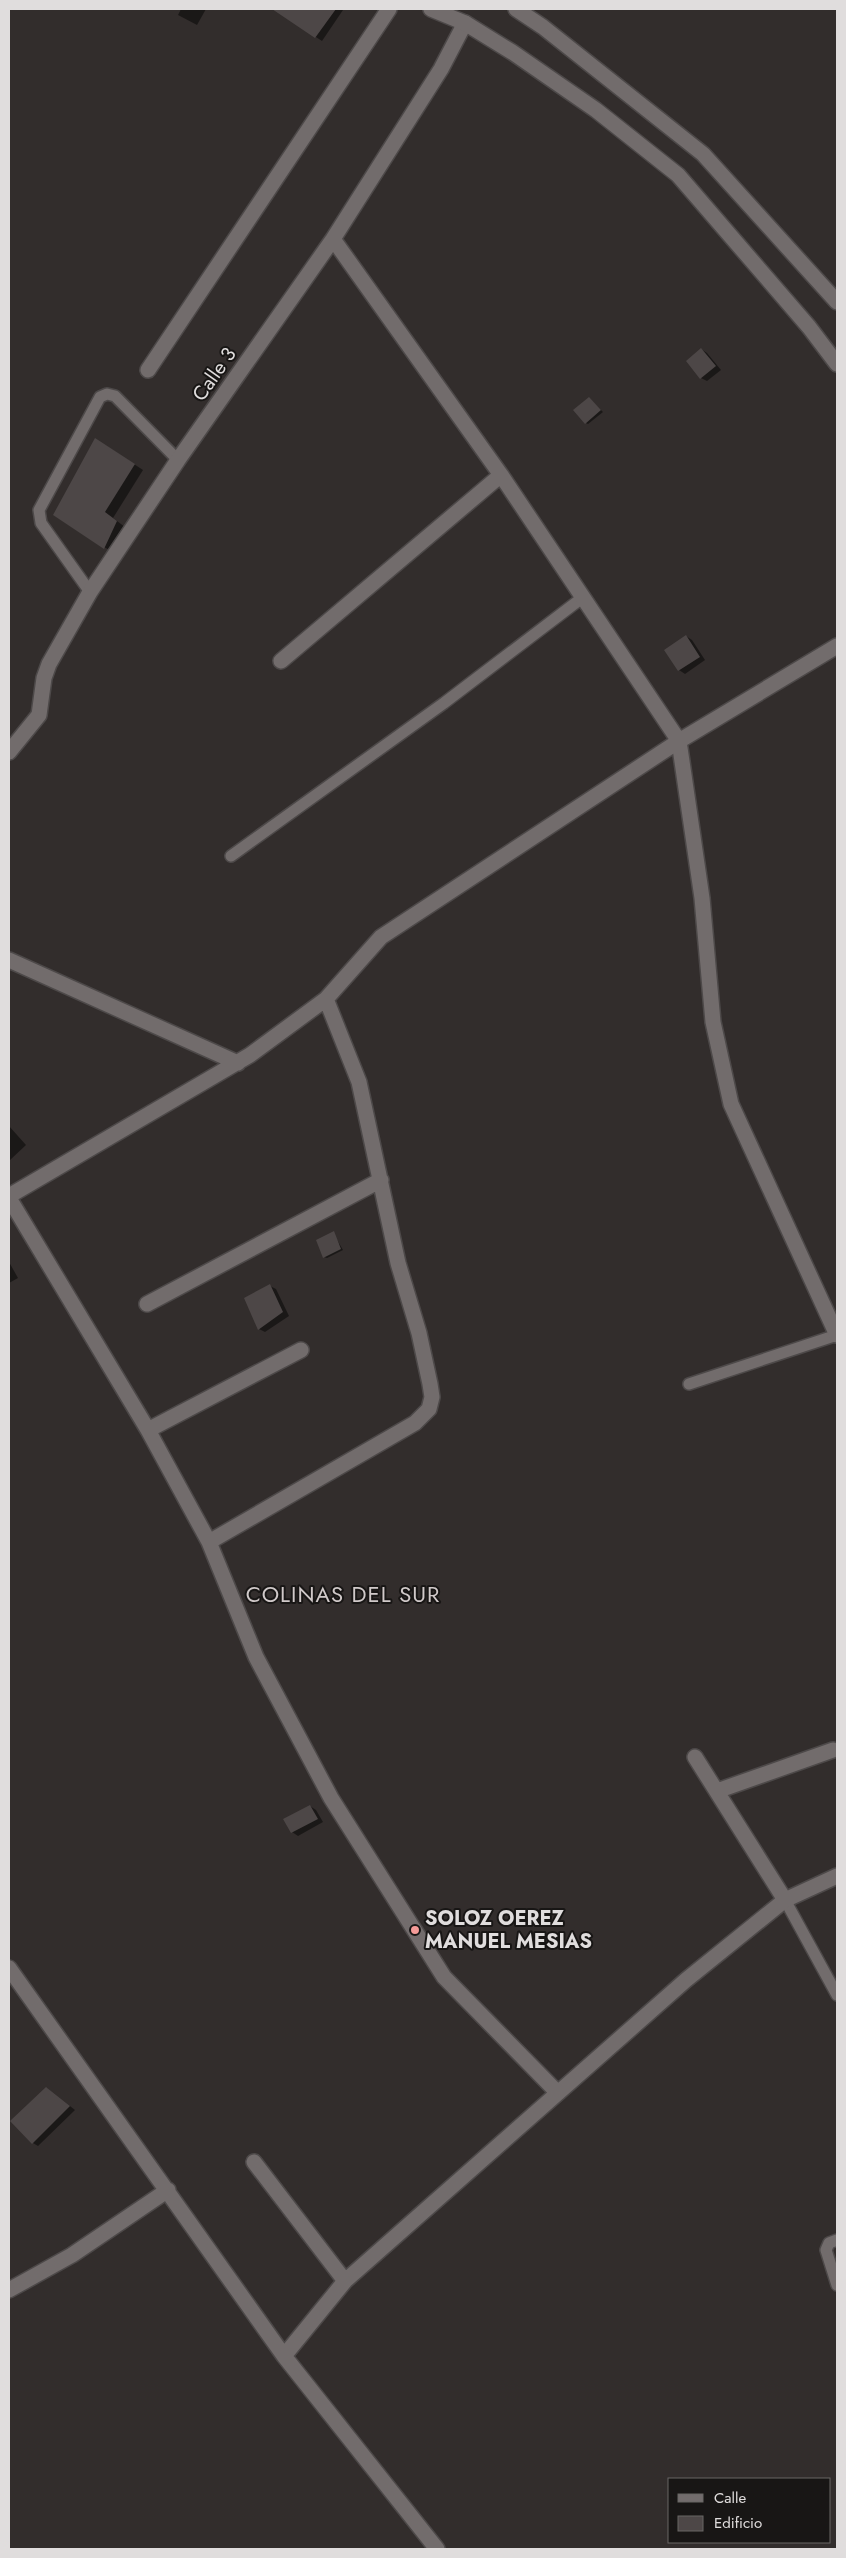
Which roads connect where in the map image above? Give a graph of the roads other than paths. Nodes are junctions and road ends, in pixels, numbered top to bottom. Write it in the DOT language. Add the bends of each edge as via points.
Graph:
graph roads {
  1 [pos="389,9"];
  2 [pos="431,9"];
  3 [pos="516,9"];
  4 [pos="465,23"];
  5 [pos="333,239"];
  6 [pos="837,302"];
  7 [pos="837,364"];
  8 [pos="148,370"];
  9 [pos="178,460"];
  10 [pos="500,475"];
  11 [pos="90,592"];
  12 [pos="582,598"];
  13 [pos="837,646"];
  14 [pos="281,661"];
  15 [pos="679,741"];
  16 [pos="9,752"];
  17 [pos="231,856"];
  18 [pos="9,960"];
  19 [pos="326,999"];
  20 [pos="238,1063"];
  21 [pos="381,1180"];
  22 [pos="9,1197"];
  23 [pos="147,1304"];
  24 [pos="837,1335"];
  25 [pos="301,1350"];
  26 [pos="690,1384"];
  27 [pos="148,1430"];
  28 [pos="209,1542"];
  29 [pos="833,1750"];
  30 [pos="695,1757"];
  31 [pos="717,1791"];
  32 [pos="837,1876"];
  33 [pos="785,1900"];
  34 [pos="9,1968"];
  35 [pos="837,1995"];
  36 [pos="557,2092"];
  37 [pos="254,2162"];
  38 [pos="168,2190"];
  39 [pos="837,2240"];
  40 [pos="345,2281"];
  41 [pos="837,2285"];
  42 [pos="9,2290"];
  43 [pos="284,2356"];
  44 [pos="437,2549"];
  1 -- 8 [label="street"];
  2 -- 4 [label="street"];
  3 -- 6 [label="street" via="704,154"];
  4 -- 5 [label="street, Calle 3" via="441,69"];
  4 -- 7 [label="street" via="596,110 678,175"];
  5 -- 9 [label="street, Calle 3"];
  5 -- 10 [label="street"];
  9 -- 11 [label="street, Calle 3"];
  9 -- 11 [label="lane" via="115,396 107,394 100,397 39,510 41,522"];
  10 -- 12 [label="street"];
  10 -- 14 [label="street"];
  11 -- 16 [label="street, Calle 3" via="49,664 39,715"];
  12 -- 15 [label="street"];
  12 -- 17 [label="lane" via="444,703"];
  13 -- 15 [label="street"];
  15 -- 19 [label="street" via="381,938"];
  15 -- 24 [label="street" via="702,898 713,1022 731,1104"];
  18 -- 20 [label="street"];
  19 -- 20 [label="street"];
  19 -- 21 [label="street" via="359,1082"];
  20 -- 22 [label="street"];
  21 -- 23 [label="street"];
  21 -- 28 [label="street" via="398,1263 430,1384 432,1397 429,1409 415,1423"];
  22 -- 27 [label="street"];
  24 -- 26 [label="lane"];
  25 -- 27 [label="street"];
  27 -- 28 [label="street"];
  28 -- 36 [label="street" via="256,1657 331,1798 444,1978"];
  29 -- 31 [label="street"];
  30 -- 31 [label="street"];
  31 -- 33 [label="street"];
  32 -- 33 [label="street"];
  33 -- 35 [label="lane"];
  33 -- 36 [label="street" via="686,1980"];
  34 -- 38 [label="street"];
  36 -- 40 [label="street"];
  37 -- 40 [label="street"];
  38 -- 42 [label="street" via="72,2255"];
  38 -- 43 [label="street"];
  39 -- 41 [label="lane" via="829,2243 826,2250"];
  40 -- 43 [label="street"];
  43 -- 44 [label="street"];
}
